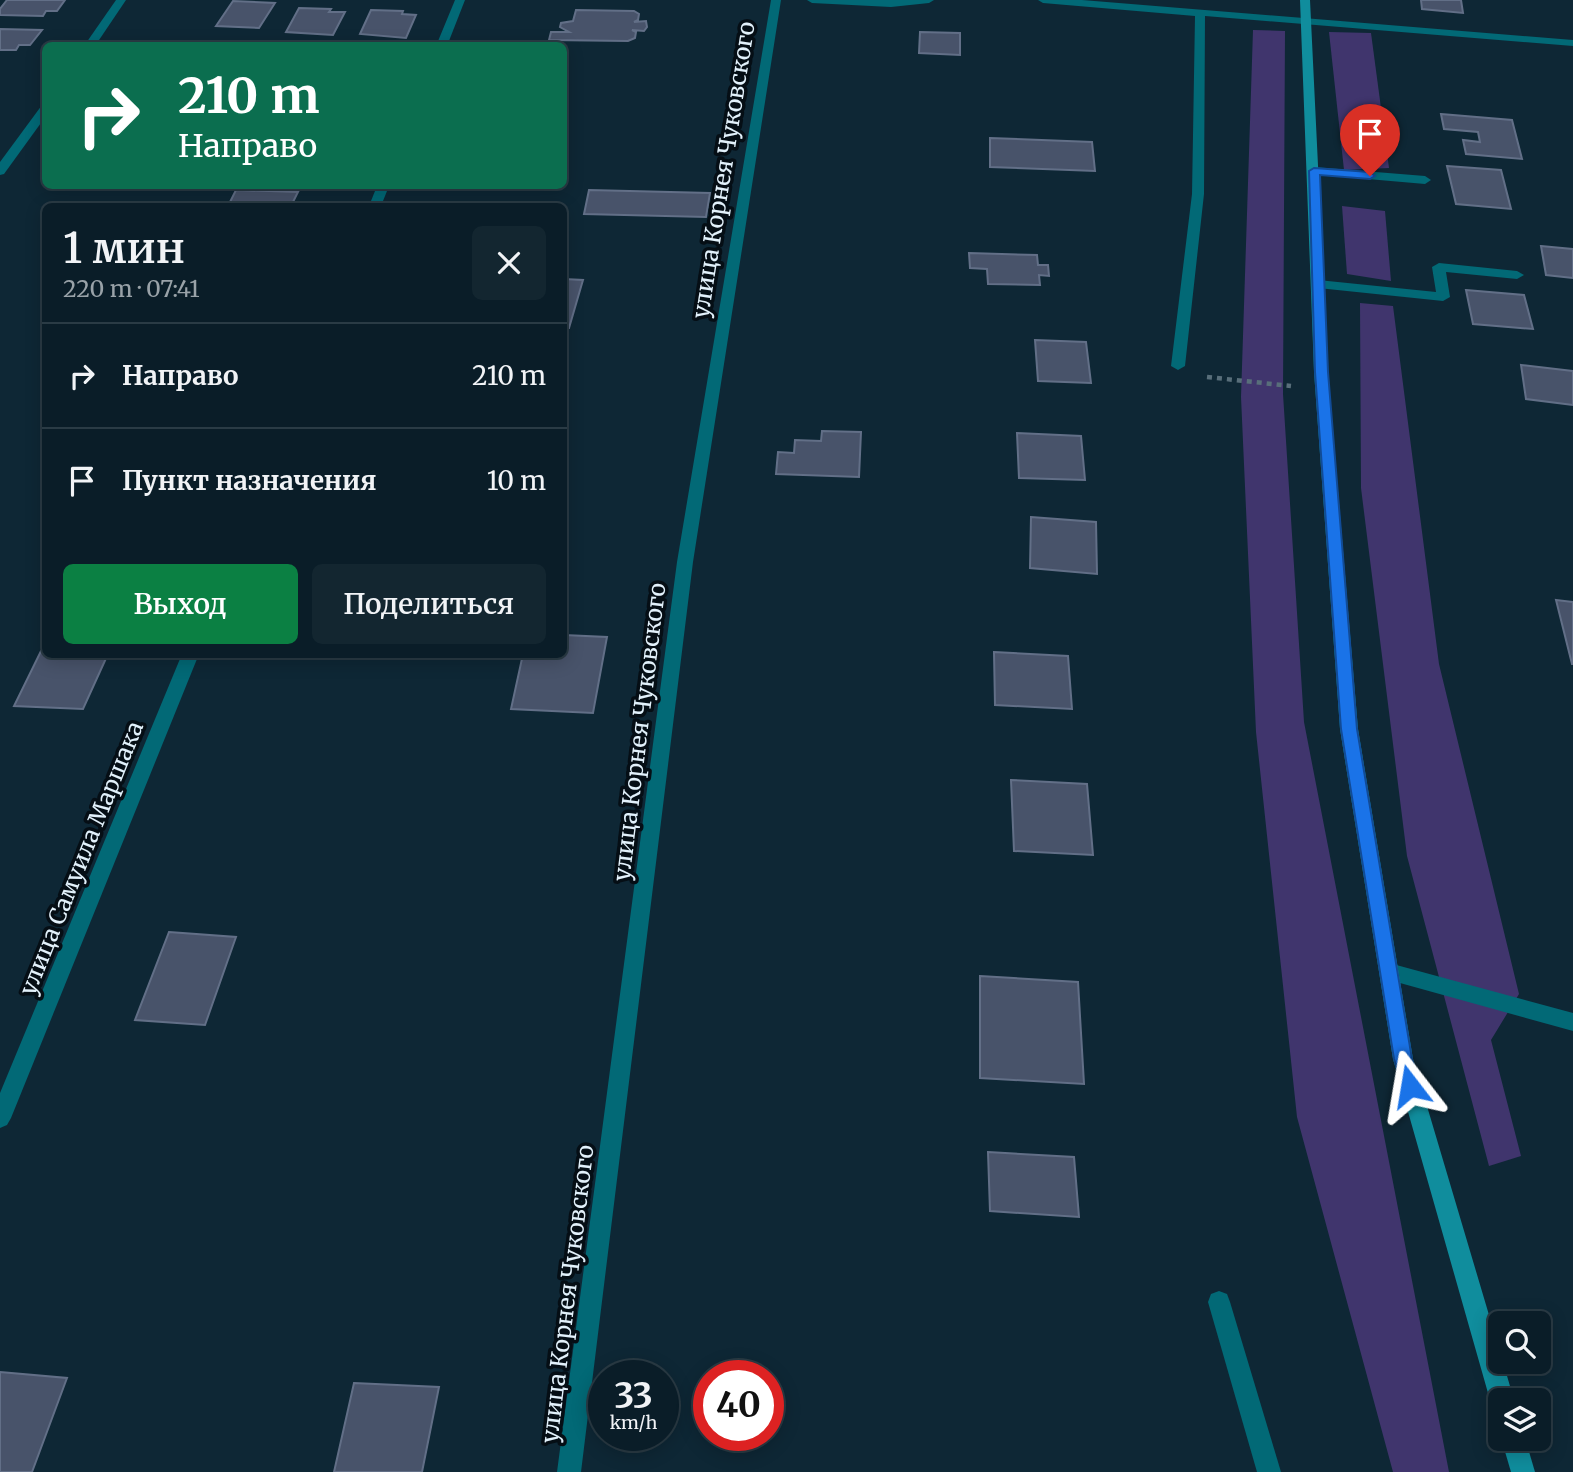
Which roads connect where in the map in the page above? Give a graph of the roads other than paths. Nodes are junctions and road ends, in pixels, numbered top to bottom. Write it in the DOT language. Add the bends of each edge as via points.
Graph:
graph roads {
  1 [pos="121,0"];
  2 [pos="460,0"];
  3 [pos="776,0"];
  4 [pos="812,0"];
  5 [pos="929,0"];
  6 [pos="1043,0"];
  7 [pos="1305,0"];
  8 [pos="1200,12"];
  9 [pos="1306,20"];
  10 [pos="92,42"];
  11 [pos="443,42"];
  12 [pos="1573,43"];
  13 [pos="42,113"];
  14 [pos="0,171"];
  15 [pos="1314,171"];
  16 [pos="1425,180"];
  17 [pos="1517,275"];
  18 [pos="1318,284"];
  19 [pos="1178,366"];
  20 [pos="189,658"];
  21 [pos="1389,972"];
  22 [pos="1573,1022"];
  23 [pos="0,1118"];
  24 [pos="1219,1302"];
  25 [pos="1499,1388"];
  26 [pos="1517,1451"];
  27 [pos="569,1472"];
  28 [pos="1269,1472"];
  29 [pos="1523,1472"];
  1 -- 10 [label="street"];
  2 -- 11 [label="street"];
  3 -- 27 [label="street, улица Корнея Чуковского" via="685,562"];
  4 -- 5 [label="street" via="891,4"];
  6 -- 8 [label="street"];
  7 -- 9 [label="street"];
  8 -- 9 [label="street"];
  8 -- 19 [label="street" via="1198,194"];
  9 -- 12 [label="street"];
  9 -- 15 [label="street"];
  13 -- 14 [label="street"];
  15 -- 16 [label="street"];
  15 -- 18 [label="street"];
  17 -- 18 [label="street" via="1439,267 1443,297"];
  18 -- 21 [label="street" via="1349,729"];
  20 -- 23 [label="street, улица Самуила Маршака"];
  21 -- 22 [label="street"];
  21 -- 25 [label="street" via="1403,1059"];
  24 -- 28 [label="street"];
  26 -- 29 [label="street"];
}
